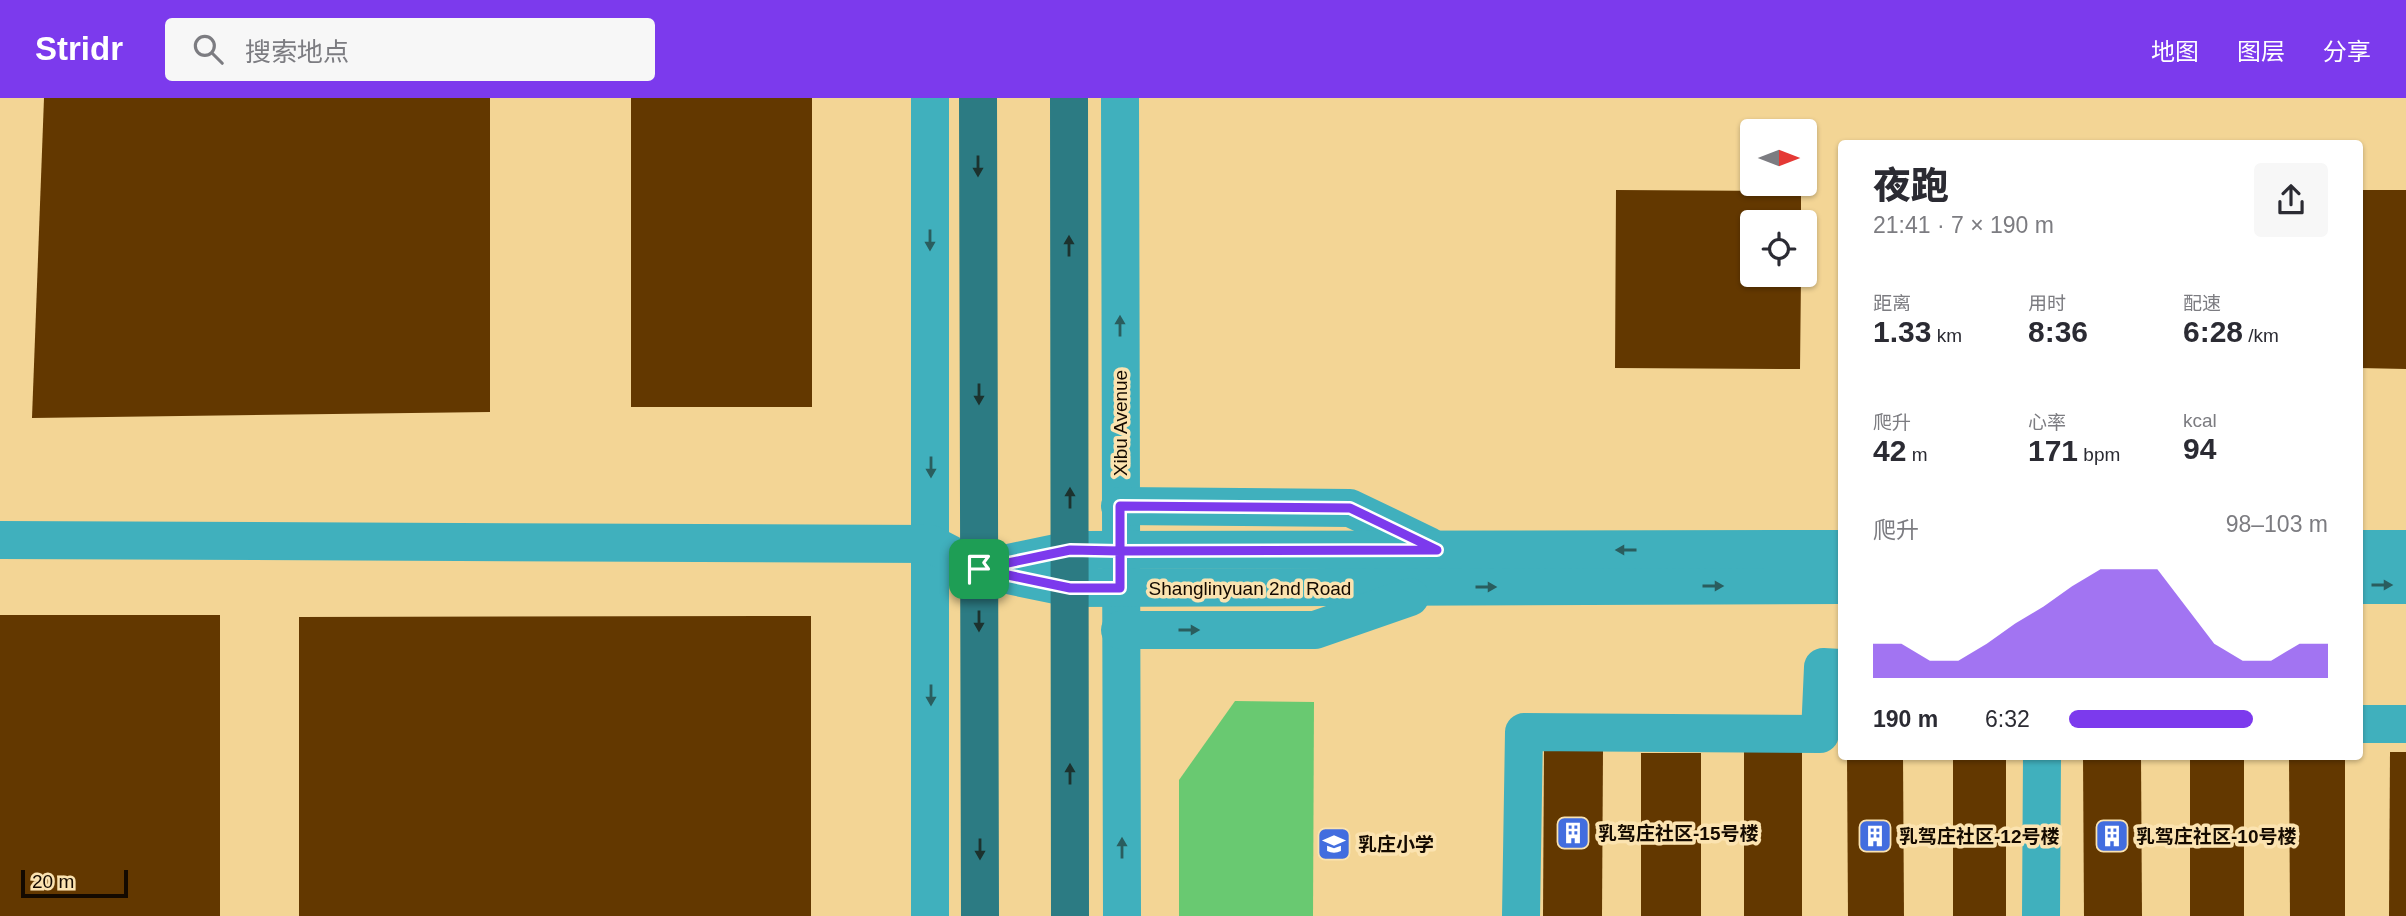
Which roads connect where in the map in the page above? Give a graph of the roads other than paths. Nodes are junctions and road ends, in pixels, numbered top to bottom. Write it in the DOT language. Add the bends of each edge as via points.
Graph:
graph roads {
  1 [pos="930,98"];
  2 [pos="978,98"];
  3 [pos="1069,98"];
  4 [pos="1120,98"];
  5 [pos="1120,506"];
  6 [pos="0,540"];
  7 [pos="931,544"];
  8 [pos="2363,549"];
  9 [pos="2406,549"];
  10 [pos="1070,550"];
  11 [pos="1838,550"];
  12 [pos="1120,551"];
  13 [pos="1438,568"];
  14 [pos="979,569"];
  15 [pos="1838,585"];
  16 [pos="2363,585"];
  17 [pos="2406,585"];
  18 [pos="1070,588"];
  19 [pos="1120,588"];
  20 [pos="1120,630"];
  21 [pos="1838,668"];
  22 [pos="2363,724"];
  23 [pos="2406,724"];
  24 [pos="2042,760"];
  25 [pos="930,916"];
  26 [pos="980,916"];
  27 [pos="1070,916"];
  28 [pos="1122,916"];
  29 [pos="1521,916"];
  30 [pos="2041,916"];
  1 -- 7 [label="street, one-way"];
  2 -- 14 [label="main road, one-way"];
  10 -- 3 [label="main road, one-way"];
  5 -- 4 [label="street, Xibu Avenue, one-way"];
  5 -- 12 [label="street, Xibu Avenue"];
  5 -- 13 [label="street" via="1350,508"];
  6 -- 7 [label="street"];
  7 -- 14 [label="street"];
  7 -- 25 [label="street, one-way"];
  8 -- 9 [label="street"];
  10 -- 12 [label="street, Shanglinyuan 2nd Road"];
  10 -- 14 [label="street, Shanglinyuan 2nd Road"];
  10 -- 18 [label="main road"];
  11 -- 13 [label="street, Shanglinyuan 2nd Road, one-way"];
  12 -- 13 [label="street, Shanglinyuan 2nd Road"];
  12 -- 19 [label="street, Xibu Avenue"];
  13 -- 15 [label="street, Shanglinyuan 2nd Road, one-way"];
  13 -- 19 [label="street, Shanglinyuan 2nd Road"];
  20 -- 13 [label="street, one-way" via="1315,630"];
  14 -- 18 [label="street, Shanglinyuan 2nd Road"];
  14 -- 26 [label="main road, one-way"];
  16 -- 17 [label="street, one-way"];
  18 -- 19 [label="street, Shanglinyuan 2nd Road"];
  27 -- 18 [label="main road, one-way"];
  19 -- 20 [label="street, Xibu Avenue"];
  28 -- 20 [label="street, Xibu Avenue, one-way"];
  21 -- 29 [label="street" via="1823,667 1820,734 1524,732"];
  22 -- 23 [label="street"];
  24 -- 30 [label="street"];
}
